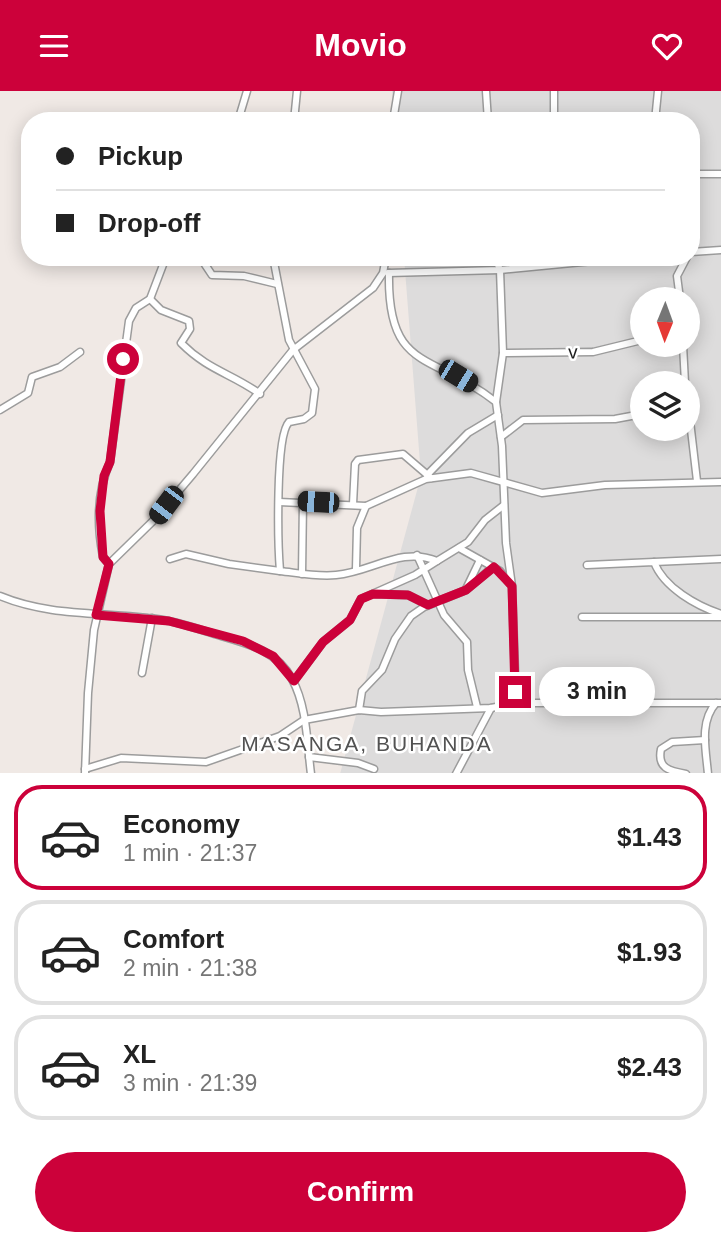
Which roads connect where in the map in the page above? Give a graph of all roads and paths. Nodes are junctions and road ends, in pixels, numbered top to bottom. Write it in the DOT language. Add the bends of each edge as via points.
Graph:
graph roads {
  1 [pos="247,91"];
  2 [pos="297,91"];
  3 [pos="398,91"];
  4 [pos="486,91"];
  5 [pos="554,91"];
  6 [pos="658,91"];
  7 [pos="241,112"];
  8 [pos="295,112"];
  9 [pos="394,112"];
  10 [pos="487,112"];
  11 [pos="554,112"];
  12 [pos="656,112"];
  13 [pos="700,174"];
  14 [pos="721,174"];
  15 [pos="721,250"];
  16 [pos="700,251"];
  17 [pos="163,266"];
  18 [pos="206,266"];
  19 [pos="274,266"];
  20 [pos="386,266"];
  21 [pos="498,266"];
  22 [pos="541,266"];
  23 [pos="682,266"];
  24 [pos="499,270"];
  25 [pos="386,273"];
  26 [pos="277,284"];
  27 [pos="678,287"];
  28 [pos="150,299"];
  29 [pos="630,343"];
  30 [pos="293,350"];
  31 [pos="80,352"];
  32 [pos="503,353"];
  33 [pos="260,394"];
  34 [pos="496,402"];
  35 [pos="0,410"];
  36 [pos="498,415"];
  37 [pos="630,416"];
  38 [pos="501,437"];
  39 [pos="692,441"];
  40 [pos="429,476"];
  41 [pos="697,481"];
  42 [pos="505,482"];
  43 [pos="721,482"];
  44 [pos="303,501"];
  45 [pos="279,502"];
  46 [pos="353,504"];
  47 [pos="504,505"];
  48 [pos="366,506"];
  49 [pos="459,548"];
  50 [pos="417,555"];
  51 [pos="170,559"];
  52 [pos="721,559"];
  53 [pos="480,560"];
  54 [pos="437,561"];
  55 [pos="654,562"];
  56 [pos="109,564"];
  57 [pos="587,565"];
  58 [pos="494,567"];
  59 [pos="356,569"];
  60 [pos="423,570"];
  61 [pos="280,571"];
  62 [pos="302,574"];
  63 [pos="512,586"];
  64 [pos="466,590"];
  65 [pos="373,594"];
  66 [pos="0,596"];
  67 [pos="440,603"];
  68 [pos="428,605"];
  69 [pos="96,615"];
  70 [pos="721,616"];
  71 [pos="582,617"];
  72 [pos="152,618"];
  73 [pos="142,673"];
  74 [pos="294,681"];
  75 [pos="516,703"];
  76 [pos="719,703"];
  77 [pos="477,707"];
  78 [pos="491,708"];
  79 [pos="359,710"];
  80 [pos="304,720"];
  81 [pos="705,740"];
  82 [pos="309,757"];
  83 [pos="194,763"];
  84 [pos="374,769"];
  85 [pos="85,771"];
  86 [pos="194,773"];
  87 [pos="311,773"];
  88 [pos="456,773"];
  89 [pos="685,773"];
  90 [pos="708,773"];
  1 -- 7 [label="street"];
  2 -- 8 [label="street"];
  3 -- 9 [label="street"];
  4 -- 10 [label="street"];
  5 -- 11 [label="street"];
  6 -- 12 [label="street"];
  13 -- 14 [label="street"];
  15 -- 16 [label="street"];
  17 -- 28 [label="street"];
  18 -- 26 [label="street" via="216,277 244,276"];
  19 -- 26 [label="street"];
  20 -- 25 [label="street"];
  21 -- 24 [label="street"];
  22 -- 24 [label="street"];
  23 -- 27 [label="street"];
  24 -- 25 [label="street"];
  24 -- 32 [label="street"];
  25 -- 30 [label="street" via="362,298"];
  25 -- 34 [label="street" via="391,316 402,344"];
  26 -- 30 [label="street"];
  28 -- 33 [label="street" via="161,310 189,321 190,329 181,343 203,364"];
  28 -- 56 [label="street" via="141,303 129,321 110,462 102,488 99,531 103,557"];
  29 -- 32 [label="street, v" via="593,352"];
  30 -- 33 [label="street"];
  30 -- 45 [label="street" via="315,387 314,406 309,417 289,422 283,429"];
  31 -- 35 [label="street" via="60,367 32,377 28,393"];
  32 -- 34 [label="street"];
  33 -- 56 [label="street" via="154,520"];
  34 -- 36 [label="street"];
  36 -- 38 [label="street"];
  36 -- 40 [label="street" via="468,433"];
  37 -- 38 [label="street" via="523,420"];
  38 -- 42 [label="street"];
  39 -- 41 [label="street"];
  40 -- 42 [label="street" via="480,473"];
  40 -- 46 [label="street" via="403,454 358,460"];
  40 -- 48 [label="street"];
  41 -- 42 [label="street" via="663,486 605,485 552,493"];
  41 -- 43 [label="street"];
  42 -- 47 [label="street"];
  44 -- 45 [label="street"];
  44 -- 46 [label="street"];
  44 -- 62 [label="street"];
  45 -- 61 [label="street"];
  46 -- 48 [label="street"];
  47 -- 49 [label="street"];
  47 -- 63 [label="street"];
  48 -- 59 [label="street" via="357,529"];
  49 -- 53 [label="street"];
  49 -- 54 [label="street"];
  50 -- 54 [label="street"];
  50 -- 59 [label="street"];
  50 -- 60 [label="street"];
  51 -- 61 [label="street" via="186,554"];
  52 -- 55 [label="street"];
  53 -- 58 [label="street"];
  53 -- 64 [label="street"];
  54 -- 60 [label="street"];
  55 -- 57 [label="street"];
  55 -- 70 [label="street" via="690,600"];
  56 -- 69 [label="street"];
  58 -- 63 [label="street"];
  58 -- 64 [label="street"];
  59 -- 62 [label="street" via="334,576"];
  60 -- 65 [label="street"];
  60 -- 67 [label="street"];
  61 -- 62 [label="street"];
  63 -- 75 [label="street"];
  64 -- 67 [label="street"];
  65 -- 68 [label="street" via="417,597"];
  65 -- 74 [label="street" via="361,599 350,620 323,642"];
  66 -- 69 [label="street" via="36,608"];
  67 -- 68 [label="street"];
  67 -- 77 [label="street" via="444,615 467,642"];
  68 -- 79 [label="street" via="413,614 400,631 382,670 362,691"];
  69 -- 72 [label="street"];
  69 -- 85 [label="street"];
  70 -- 71 [label="street"];
  72 -- 73 [label="street"];
  72 -- 74 [label="street" via="255,646 281,663"];
  74 -- 80 [label="street"];
  75 -- 76 [label="street"];
  75 -- 78 [label="street"];
  76 -- 81 [label="street" via="706,718"];
  77 -- 78 [label="street"];
  77 -- 79 [label="street"];
  78 -- 88 [label="street"];
  79 -- 80 [label="street"];
  80 -- 82 [label="street"];
  80 -- 83 [label="street" via="281,736"];
  81 -- 89 [label="street" via="672,742 661,748 664,767"];
  81 -- 90 [label="street"];
  82 -- 84 [label="street" via="358,762"];
  82 -- 87 [label="street"];
  83 -- 85 [label="street" via="121,758"];
  83 -- 86 [label="street"];
}
